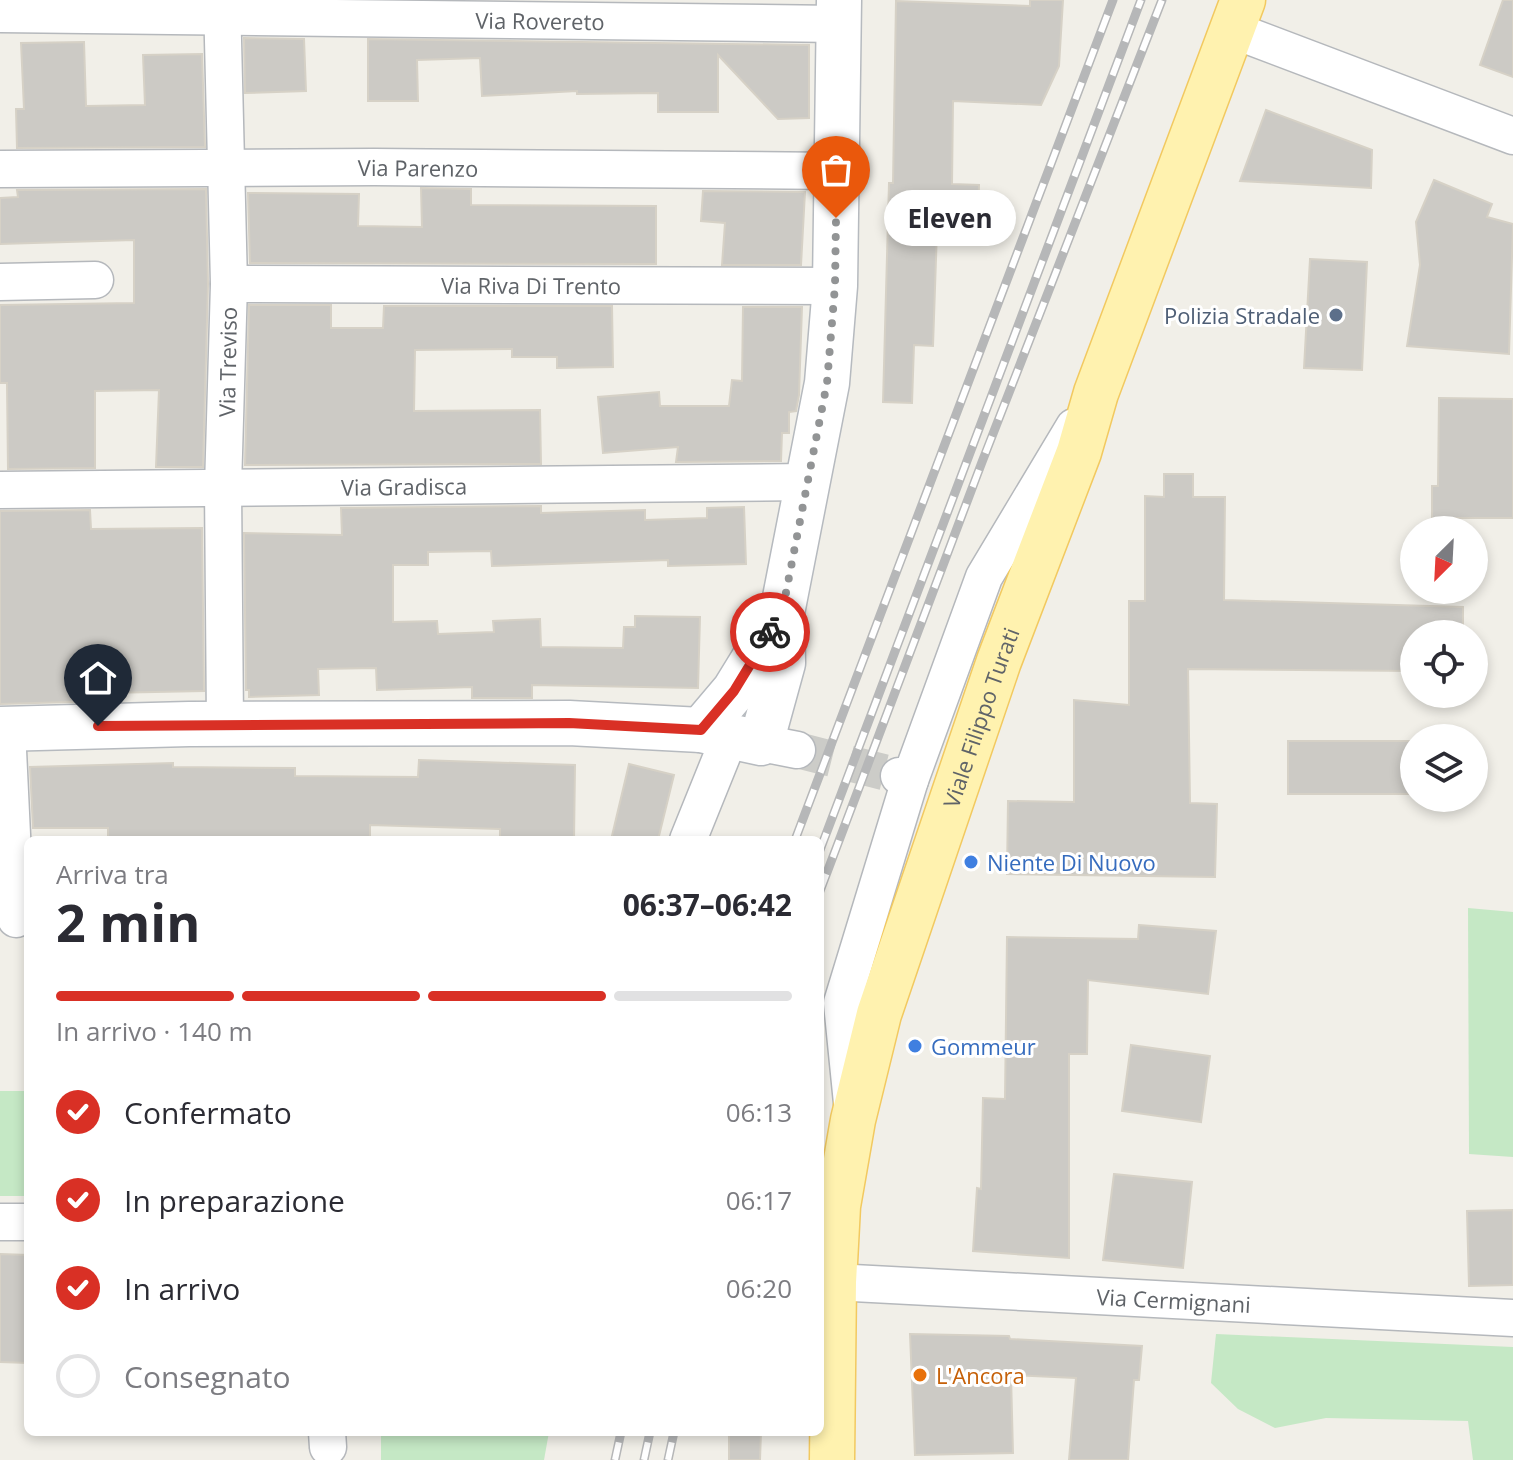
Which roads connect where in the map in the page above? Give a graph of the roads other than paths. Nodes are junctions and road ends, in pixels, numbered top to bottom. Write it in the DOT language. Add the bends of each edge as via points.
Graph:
graph roads {
  1 [pos="222,9"];
  2 [pos="839,12"];
  3 [pos="0,14"];
  4 [pos="1238,15"];
  5 [pos="1513,136"];
  6 [pos="227,168"];
  7 [pos="0,169"];
  8 [pos="837,171"];
  9 [pos="95,280"];
  10 [pos="0,282"];
  11 [pos="229,284"];
  12 [pos="835,286"];
  13 [pos="1096,393"];
  14 [pos="809,482"];
  15 [pos="223,487"];
  16 [pos="0,490"];
  17 [pos="782,613"];
  18 [pos="225,724"];
  19 [pos="4,729"];
  20 [pos="747,740"];
  21 [pos="690,836"];
  22 [pos="15,919"];
  23 [pos="853,1120"];
  24 [pos="0,1222"];
  25 [pos="24,1222"];
  26 [pos="834,1282"];
  27 [pos="1513,1318"];
  28 [pos="832,1460"];
  1 -- 2 [label="street, Via Rovereto"];
  1 -- 3 [label="street, Via Rovereto"];
  1 -- 6 [label="street, Via Treviso"];
  2 -- 8 [label="street"];
  4 -- 5 [label="street"];
  4 -- 13 [label="main road, Viale Filippo Turati"];
  6 -- 7 [label="street, Via Parenzo"];
  6 -- 8 [label="street, Via Parenzo"];
  6 -- 11 [label="street, Via Treviso"];
  8 -- 12 [label="street"];
  9 -- 10 [label="street"];
  11 -- 12 [label="street, Via Riva Di Trento"];
  11 -- 15 [label="street, Via Treviso"];
  12 -- 14 [label="street" via="827,383"];
  13 -- 23 [label="main road, Viale Filippo Turati" via="879,1014"];
  13 -- 23 [label="street" via="984,577 905,778 842,1003"];
  14 -- 15 [label="street, Via Gradisca"];
  14 -- 17 [label="street"];
  15 -- 16 [label="street, Via Gradisca"];
  15 -- 18 [label="street, Via Treviso"];
  17 -- 20 [label="street" via="783,663"];
  17 -- 20 [label="street" via="734,691"];
  18 -- 19 [label="street"];
  18 -- 20 [label="street" via="569,723"];
  19 -- 22 [label="street"];
  20 -- 21 [label="street"];
  23 -- 26 [label="main road, Viale Filippo Turati" via="838,1206"];
  24 -- 25 [label="street"];
  26 -- 27 [label="street, Via Cermignani"];
  26 -- 28 [label="main road, Viale Filippo Turati"];
}
